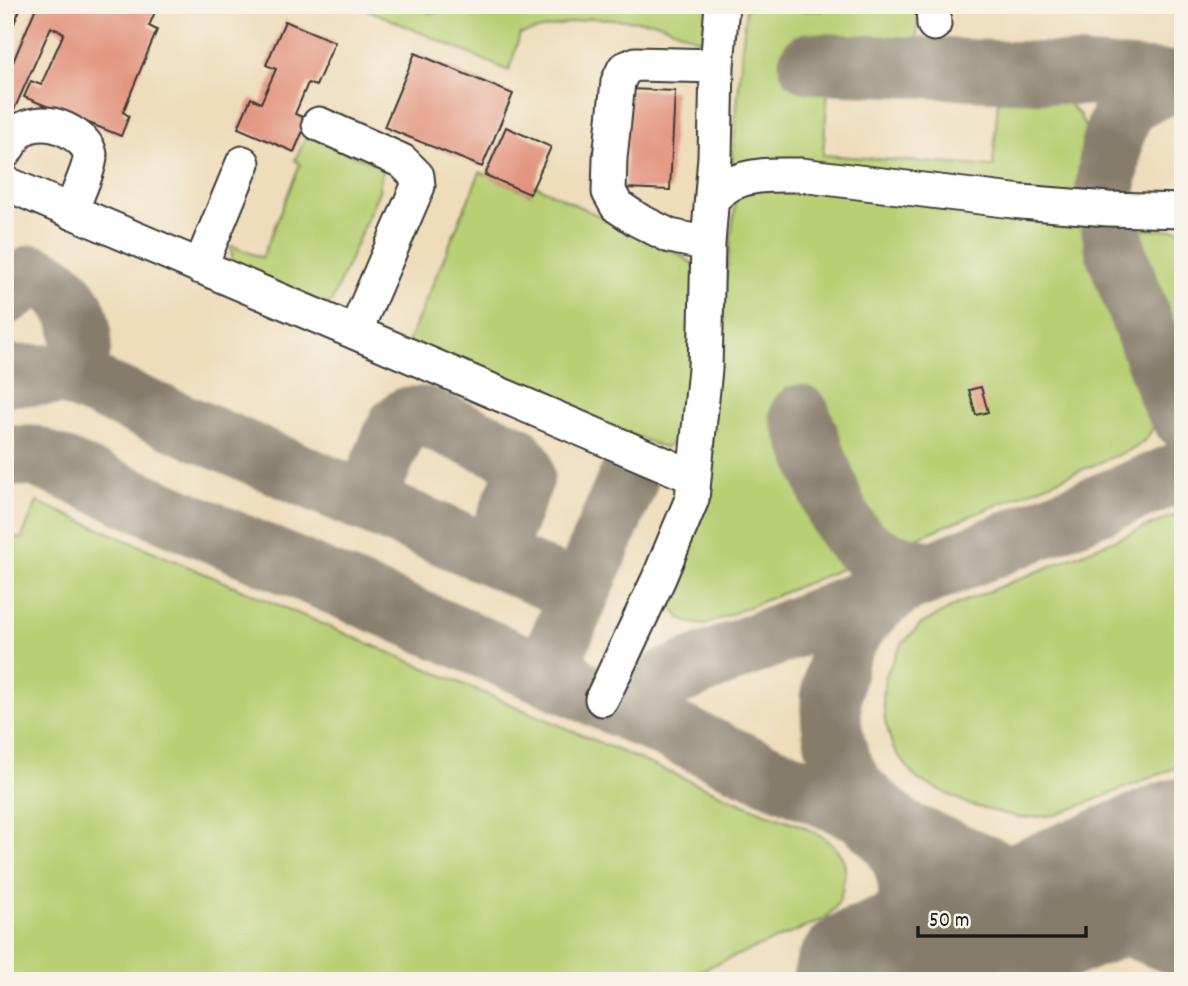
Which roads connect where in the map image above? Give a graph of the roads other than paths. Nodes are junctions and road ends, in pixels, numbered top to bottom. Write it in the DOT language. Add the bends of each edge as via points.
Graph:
graph roads {
  1 [pos="722,5"];
  2 [pos="717,66"];
  3 [pos="319,124"];
  4 [pos="5,152"];
  5 [pos="243,163"];
  6 [pos="5,183"];
  7 [pos="712,198"];
  8 [pos="1183,211"];
  9 [pos="71,212"];
  10 [pos="708,244"];
  11 [pos="200,267"];
  12 [pos="355,332"];
  13 [pos="694,477"];
  14 [pos="602,699"];
  1 -- 2 [label="lane"];
  2 -- 7 [label="lane"];
  2 -- 10 [label="lane" via="636,64 624,69 618,82 610,158 609,192 617,206 670,236"];
  3 -- 12 [label="lane" via="402,161 418,176 418,186"];
  4 -- 9 [label="lane" via="22,130 36,124 54,125 85,144 90,163"];
  5 -- 11 [label="lane"];
  6 -- 9 [label="lane"];
  7 -- 8 [label="lane" via="747,179 801,175 1021,202"];
  7 -- 10 [label="lane"];
  9 -- 11 [label="lane"];
  10 -- 13 [label="lane" via="705,369"];
  11 -- 12 [label="lane"];
  12 -- 13 [label="lane"];
  13 -- 14 [label="lane" via="692,499 659,579"];
}
